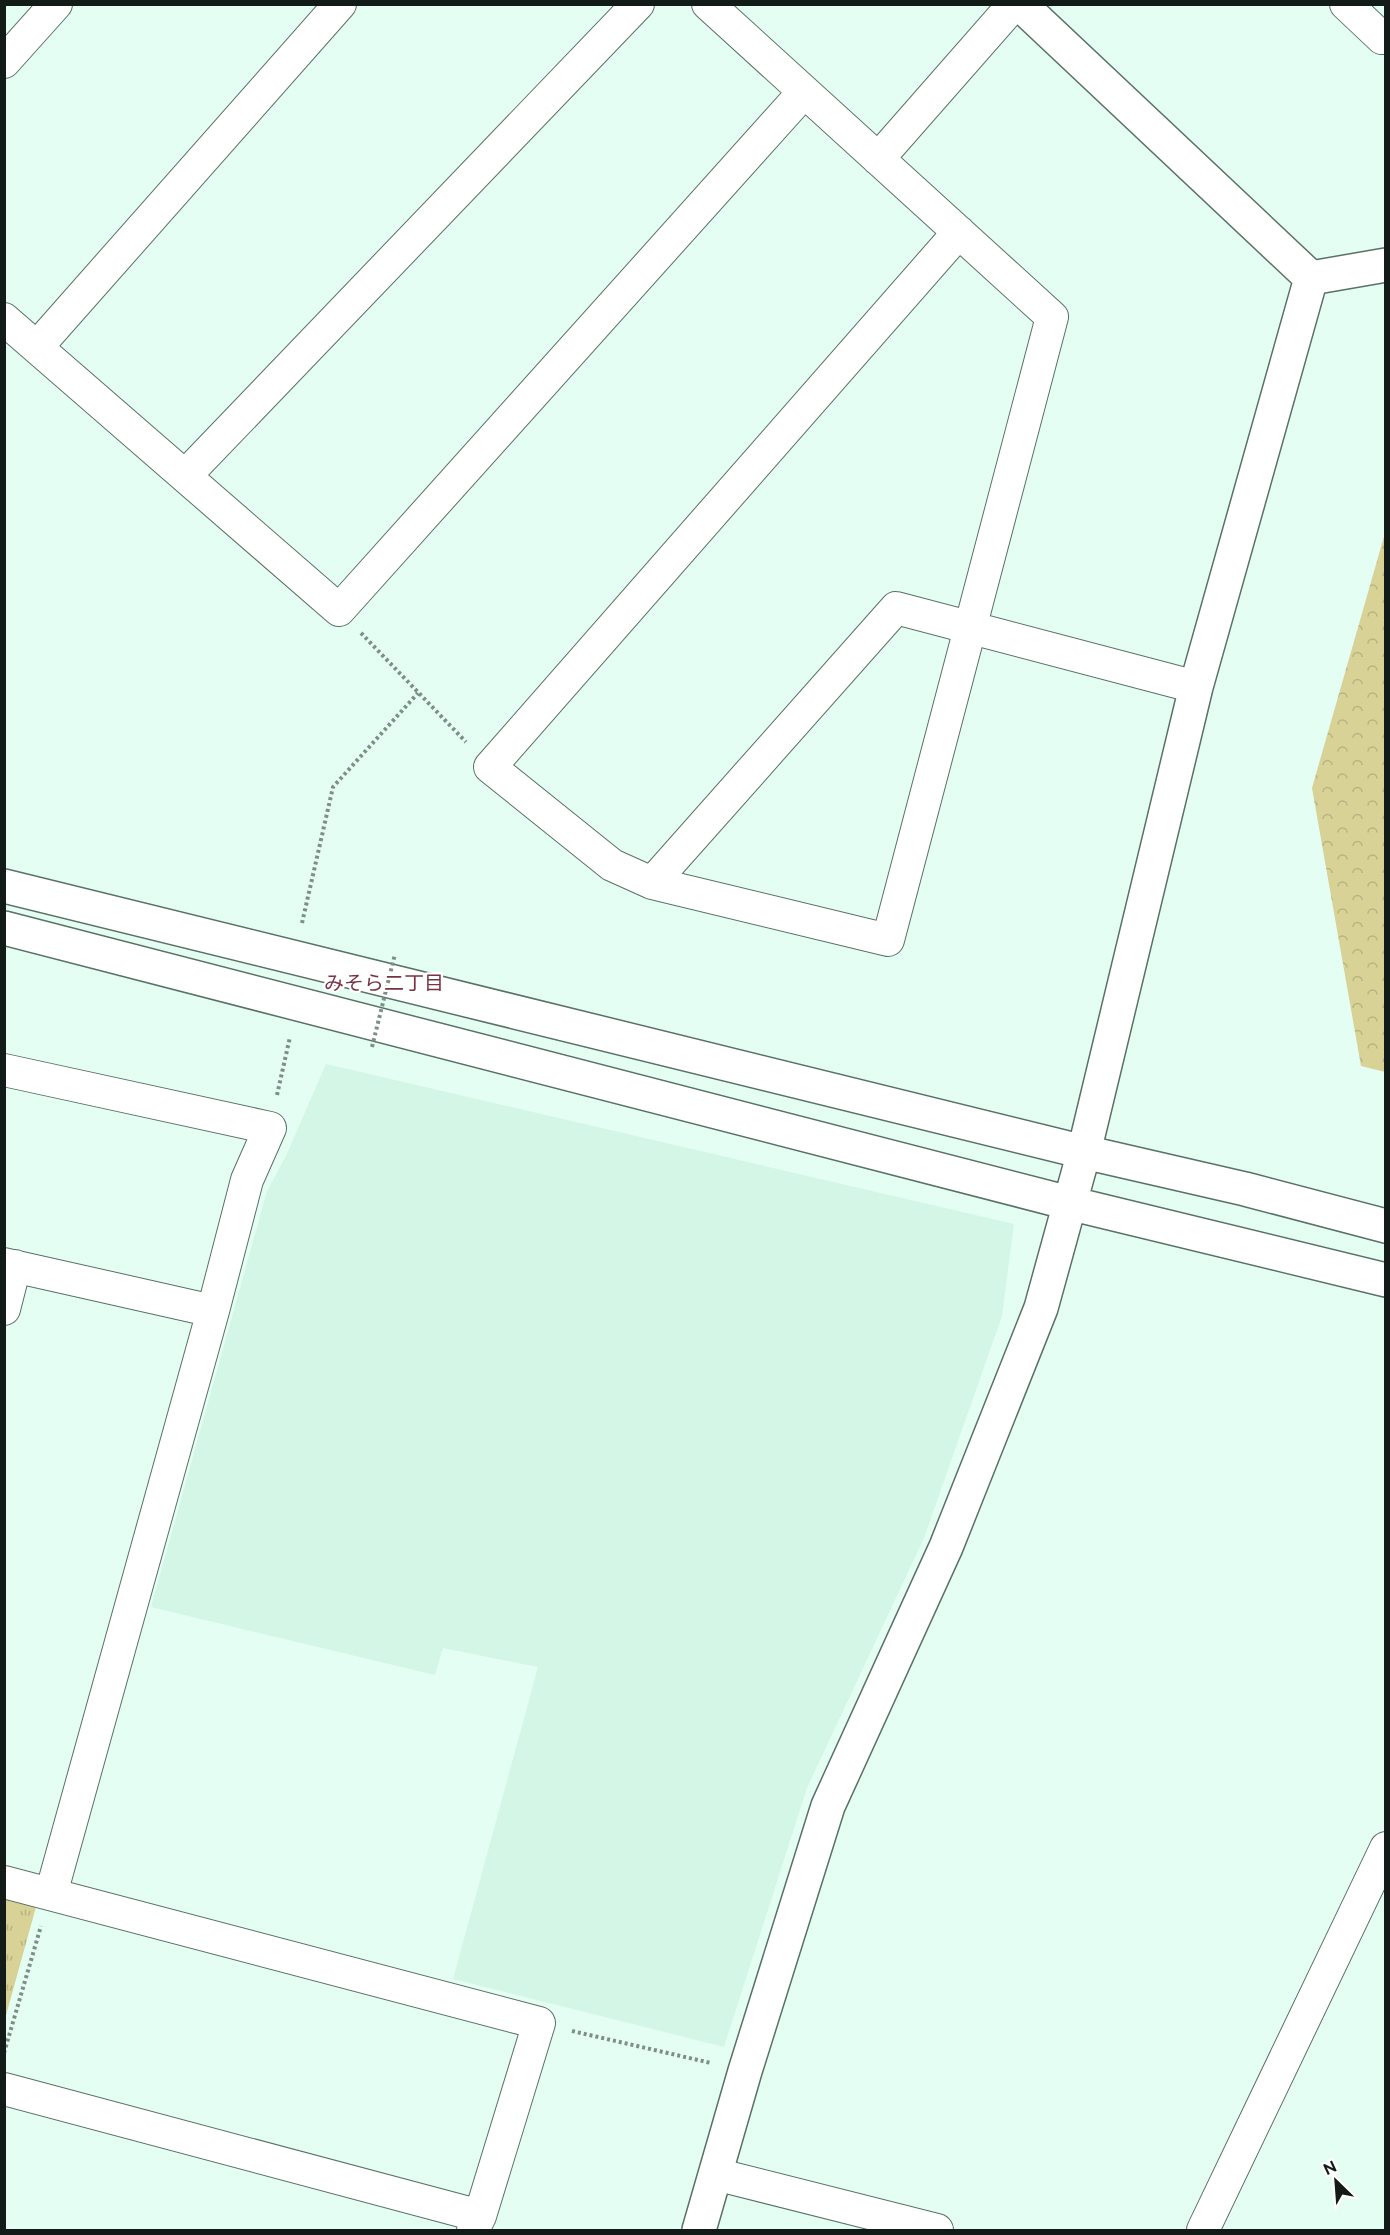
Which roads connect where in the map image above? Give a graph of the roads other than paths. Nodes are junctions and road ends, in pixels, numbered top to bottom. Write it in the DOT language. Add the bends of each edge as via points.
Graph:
graph roads {
  1 [pos="56,4"];
  2 [pos="340,4"];
  3 [pos="638,4"];
  4 [pos="708,4"];
  5 [pos="1014,4"];
  6 [pos="1020,4"];
  7 [pos="1346,4"];
  8 [pos="1386,37"];
  9 [pos="4,62"];
  10 [pos="804,92"];
  11 [pos="878,159"];
  12 [pos="958,232"];
  13 [pos="1386,264"];
  14 [pos="1311,278"];
  15 [pos="4,319"];
  16 [pos="37,347"];
  17 [pos="185,476"];
  18 [pos="971,628"];
  19 [pos="1196,687"];
  20 [pos="652,883"];
  21 [pos="4,886"];
  22 [pos="4,928"];
  23 [pos="4,1070"];
  24 [pos="1084,1152"];
  25 [pos="1069,1203"];
  26 [pos="1386,1226"];
  27 [pos="10,1265"];
  28 [pos="1386,1280"];
  29 [pos="4,1309"];
  30 [pos="213,1311"];
  31 [pos="1386,1848"];
  32 [pos="4,1882"];
  33 [pos="51,1894"];
  34 [pos="4,2089"];
  35 [pos="715,2174"];
  36 [pos="476,2223"];
  37 [pos="699,2230"];
  38 [pos="937,2230"];
  39 [pos="1203,2230"];
  1 -- 9 [label="street"];
  2 -- 16 [label="street"];
  3 -- 17 [label="street"];
  4 -- 10 [label="street"];
  5 -- 11 [label="street"];
  6 -- 14 [label="street"];
  7 -- 8 [label="street" via="1382,38"];
  10 -- 11 [label="street"];
  10 -- 17 [label="street" via="339,610"];
  11 -- 12 [label="street"];
  12 -- 18 [label="street" via="1052,317"];
  12 -- 20 [label="street" via="490,767 612,865"];
  13 -- 14 [label="street"];
  14 -- 19 [label="street"];
  15 -- 16 [label="street"];
  16 -- 17 [label="street"];
  18 -- 19 [label="street"];
  18 -- 20 [label="street" via="896,608"];
  18 -- 20 [label="street" via="888,940"];
  19 -- 24 [label="street"];
  21 -- 24 [label="street"];
  22 -- 25 [label="street"];
  23 -- 30 [label="street" via="270,1128 247,1180"];
  24 -- 25 [label="street"];
  24 -- 26 [label="street"];
  25 -- 28 [label="street"];
  25 -- 35 [label="street" via="1041,1308 946,1547 828,1806"];
  27 -- 29 [label="street"];
  27 -- 30 [label="street"];
  30 -- 33 [label="street"];
  31 -- 39 [label="street"];
  32 -- 33 [label="street"];
  33 -- 36 [label="street" via="539,2023"];
  34 -- 36 [label="street"];
  35 -- 37 [label="street"];
  35 -- 38 [label="street"];
}
